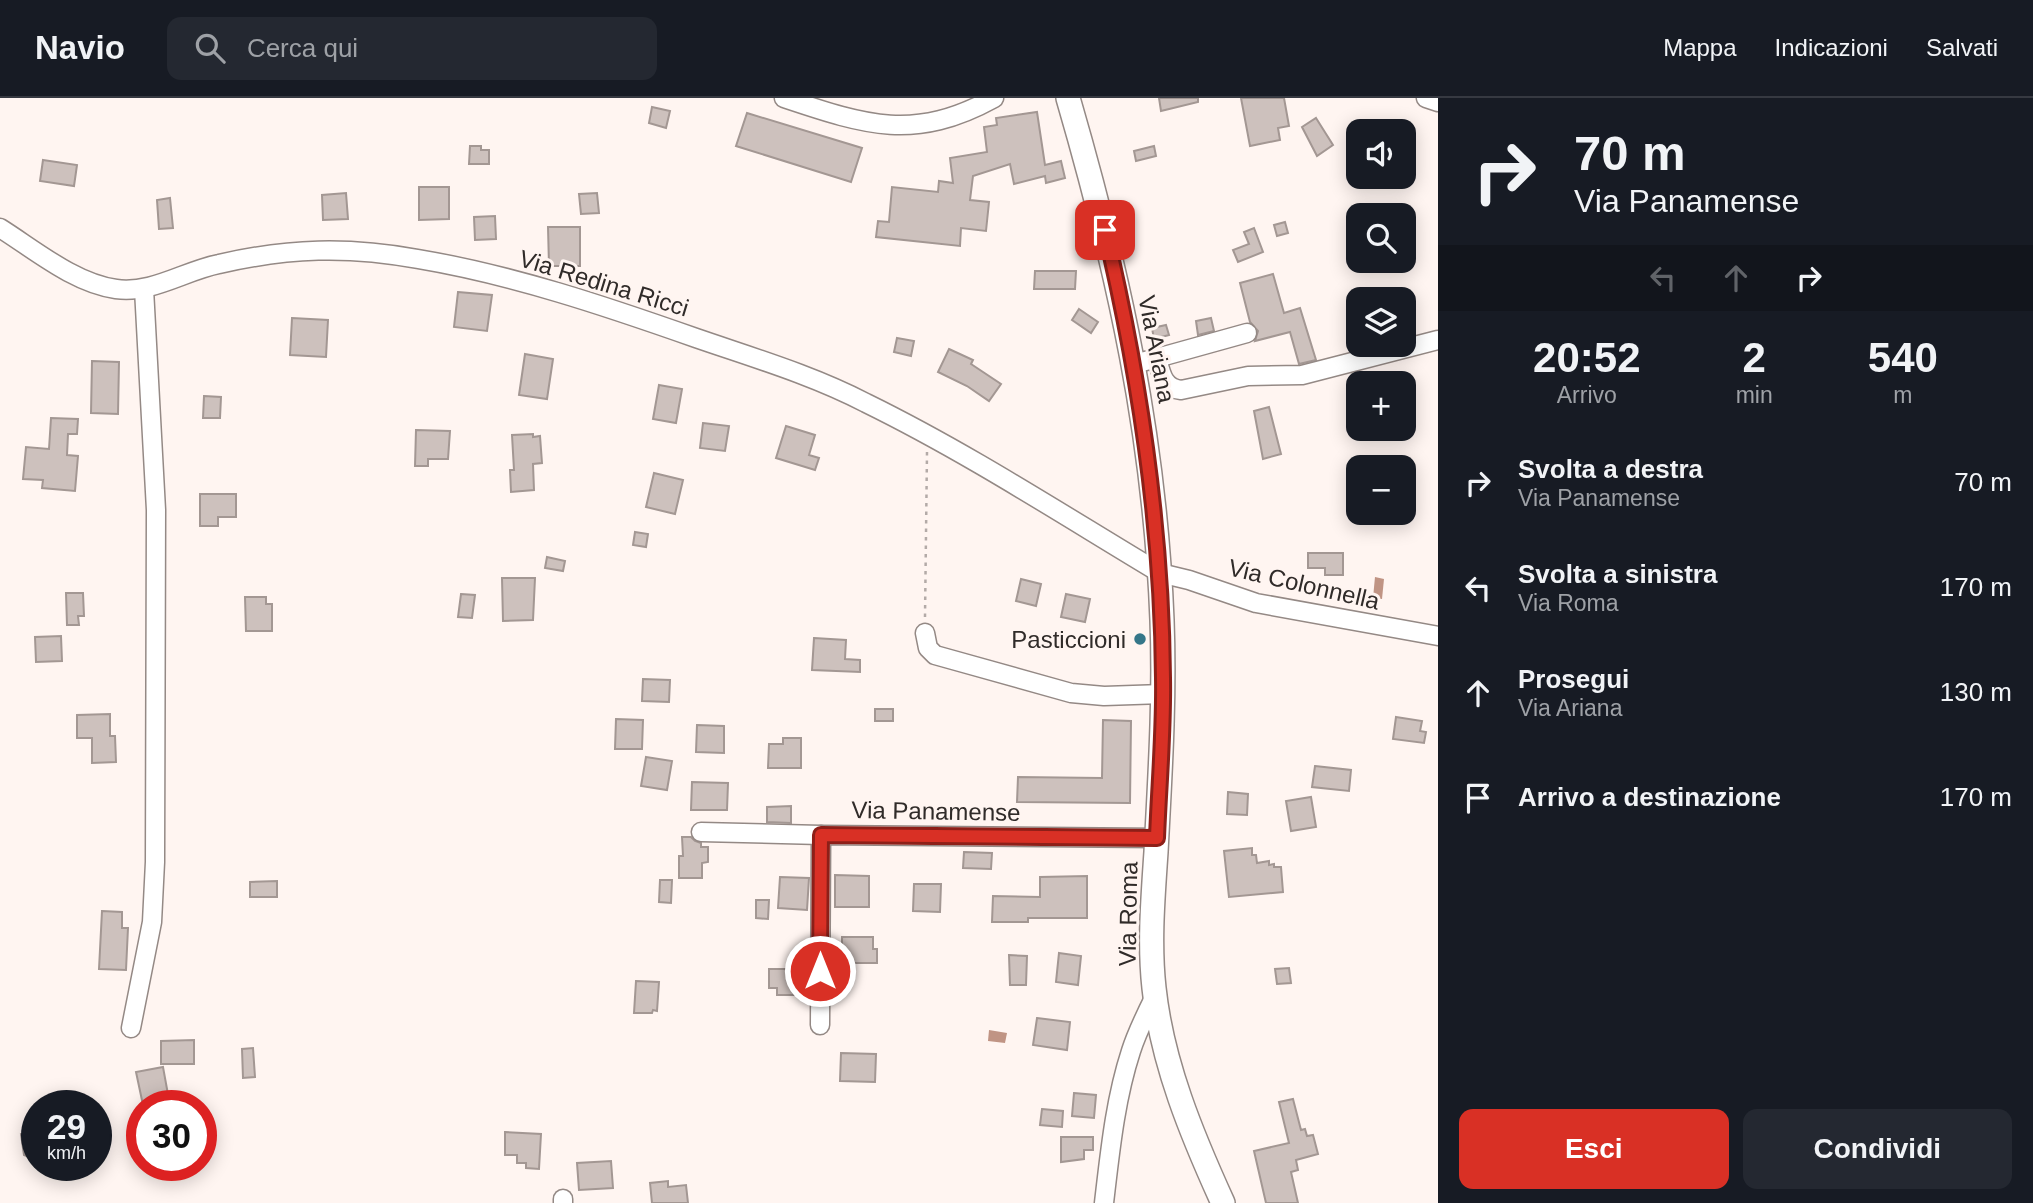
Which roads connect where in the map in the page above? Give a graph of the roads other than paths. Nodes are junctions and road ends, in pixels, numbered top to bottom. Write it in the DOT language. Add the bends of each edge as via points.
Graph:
graph roads {
  1 [pos="784,98"];
  2 [pos="994,98"];
  3 [pos="1068,98"];
  4 [pos="1426,98"];
  5 [pos="1438,102"];
  6 [pos="0,228"];
  7 [pos="144,289"];
  8 [pos="1247,333"];
  9 [pos="1438,340"];
  10 [pos="1157,358"];
  11 [pos="1135,364"];
  12 [pos="1160,573"];
  13 [pos="925,633"];
  14 [pos="1438,636"];
  15 [pos="1163,694"];
  16 [pos="701,832"];
  17 [pos="821,835"];
  18 [pos="1157,838"];
  19 [pos="1155,996"];
  20 [pos="820,1025"];
  21 [pos="131,1028"];
  22 [pos="1104,1203"];
  23 [pos="1223,1203"];
  1 -- 2 [label="street" via="845,118 907,126 946,119"];
  3 -- 11 [label="main road, Via Ariana" via="1105,230"];
  4 -- 5 [label="street"];
  6 -- 7 [label="street, Via Redina Ricci" via="85,279 117,289"];
  7 -- 12 [label="street, Via Redina Ricci" via="206,267 303,250 359,251 466,268 595,303 844,392 927,435"];
  7 -- 21 [label="street" via="156,510 155,872 152,922"];
  8 -- 10 [label="street"];
  9 -- 10 [label="street" via="1302,375 1248,376 1181,390 1166,382"];
  10 -- 11 [label="street"];
  11 -- 12 [label="main road, Via Ariana"];
  12 -- 14 [label="street, Via Colonnella" via="1256,603"];
  12 -- 15 [label="main road, Via Roma"];
  13 -- 15 [label="street" via="928,649 935,655 1045,687 1089,695"];
  15 -- 18 [label="main road, Via Roma"];
  16 -- 17 [label="street"];
  17 -- 18 [label="street, Via Panamense"];
  17 -- 20 [label="street, Via Panamense"];
  18 -- 19 [label="main road, Via Roma" via="1152,924"];
  19 -- 22 [label="street" via="1125,1073"];
  19 -- 23 [label="main road, Via Roma" via="1184,1110"];
}
